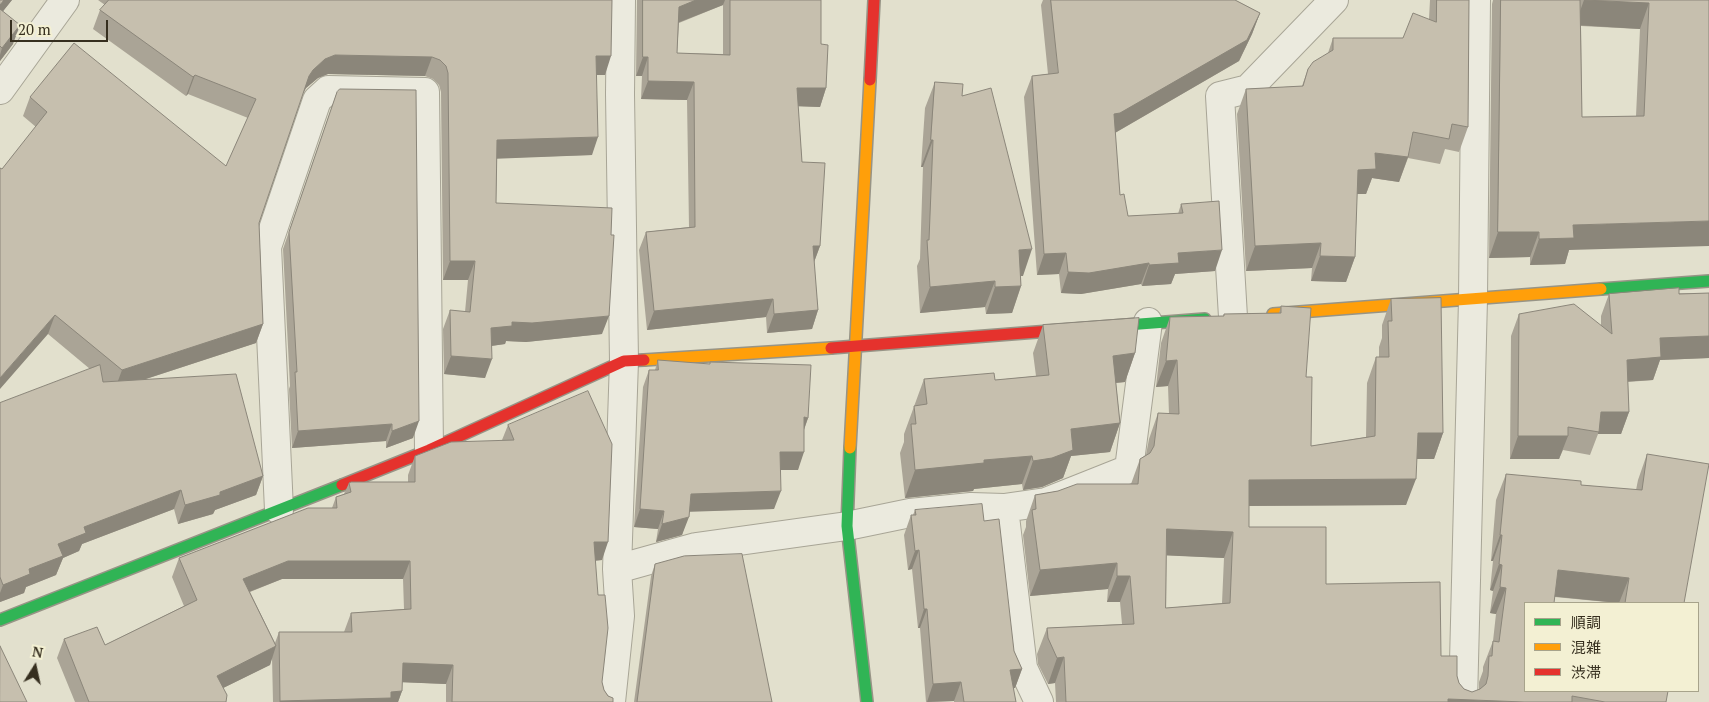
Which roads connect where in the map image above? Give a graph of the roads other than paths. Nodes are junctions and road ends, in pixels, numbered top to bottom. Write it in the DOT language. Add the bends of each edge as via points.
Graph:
graph roads {
  1 [pos="65,0"];
  2 [pos="621,0"];
  3 [pos="874,0"];
  4 [pos="1334,0"];
  5 [pos="1476,0"];
  6 [pos="0,90"];
  7 [pos="1709,281"];
  8 [pos="1473,299"];
  9 [pos="1262,315"];
  10 [pos="1228,317"];
  11 [pos="1148,322"];
  12 [pos="855,347"];
  13 [pos="624,360"];
  14 [pos="429,450"];
  15 [pos="1004,508"];
  16 [pos="279,510"];
  17 [pos="847,526"];
  18 [pos="618,569"];
  19 [pos="0,620"];
  20 [pos="611,702"];
  21 [pos="867,702"];
  22 [pos="1039,702"];
  23 [pos="1463,702"];
  1 -- 6 [label="street"];
  2 -- 13 [label="street"];
  3 -- 12 [label="street"];
  4 -- 10 [label="street" via="1248,89 1220,96"];
  5 -- 8 [label="street"];
  7 -- 8 [label="street"];
  8 -- 9 [label="street"];
  8 -- 23 [label="street"];
  10 -- 11 [label="street"];
  11 -- 12 [label="street"];
  11 -- 15 [label="street" via="1129,469 1046,502"];
  12 -- 13 [label="street"];
  12 -- 17 [label="street"];
  13 -- 14 [label="street"];
  13 -- 18 [label="street"];
  14 -- 16 [label="street"];
  14 -- 16 [label="street" via="425,92 328,90 317,100 267,247"];
  15 -- 17 [label="street" via="971,506 910,513"];
  15 -- 22 [label="street" via="1023,668"];
  16 -- 19 [label="street"];
  17 -- 18 [label="street" via="696,546"];
  17 -- 21 [label="street"];
  18 -- 20 [label="street" via="620,616"];
}
